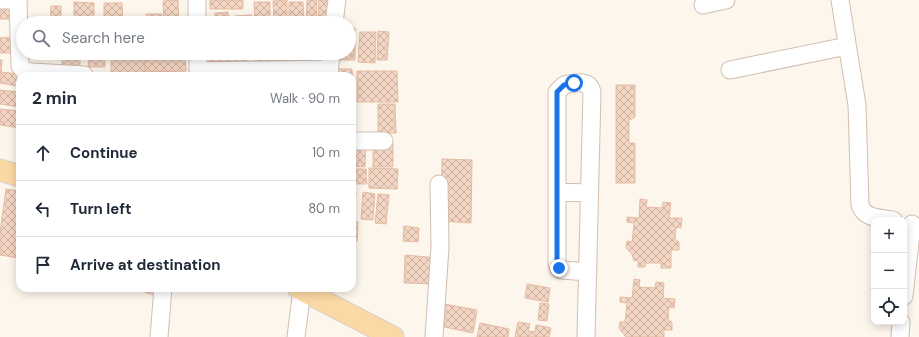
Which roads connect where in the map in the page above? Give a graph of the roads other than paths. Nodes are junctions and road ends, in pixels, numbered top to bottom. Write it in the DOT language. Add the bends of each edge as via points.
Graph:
graph roads {
  1 [pos="0,0"];
  2 [pos="12,0"];
  3 [pos="18,0"];
  4 [pos="197,0"];
  5 [pos="337,0"];
  6 [pos="726,0"];
  7 [pos="843,0"];
  8 [pos="703,5"];
  9 [pos="18,16"];
  10 [pos="197,16"];
  11 [pos="335,16"];
  12 [pos="847,46"];
  13 [pos="20,60"];
  14 [pos="198,60"];
  15 [pos="330,66"];
  16 [pos="730,70"];
  17 [pos="32,72"];
  18 [pos="198,72"];
  19 [pos="231,72"];
  20 [pos="356,141"];
  21 [pos="384,142"];
  22 [pos="0,170"];
  23 [pos="16,175"];
  24 [pos="439,184"];
  25 [pos="557,192"];
  26 [pos="590,193"];
  27 [pos="877,217"];
  28 [pos="912,224"];
  29 [pos="588,272"];
  30 [pos="905,289"];
  31 [pos="163,292"];
  32 [pos="300,292"];
  33 [pos="306,292"];
  34 [pos="901,325"];
  35 [pos="159,337"];
  36 [pos="296,337"];
  37 [pos="393,337"];
  38 [pos="434,337"];
  39 [pos="586,337"];
  40 [pos="900,337"];
  1 -- 2 [label="street"];
  3 -- 9 [label="street"];
  4 -- 10 [label="street"];
  5 -- 11 [label="street"];
  6 -- 8 [label="street"];
  7 -- 12 [label="street"];
  12 -- 16 [label="street"];
  12 -- 27 [label="street" via="857,105 860,205 866,215"];
  13 -- 17 [label="street" via="20,66 24,70"];
  14 -- 18 [label="street"];
  15 -- 19 [label="street"];
  20 -- 21 [label="street"];
  22 -- 23 [label="main road"];
  24 -- 38 [label="street" via="440,247"];
  25 -- 26 [label="street"];
  25 -- 26 [label="street" via="557,92 564,85 586,83 591,86 592,92"];
  25 -- 29 [label="street" via="557,264 562,270"];
  26 -- 29 [label="street"];
  28 -- 30 [label="street"];
  29 -- 39 [label="street"];
  31 -- 35 [label="street"];
  32 -- 36 [label="street"];
  33 -- 37 [label="main road"];
  34 -- 40 [label="street"];
}
